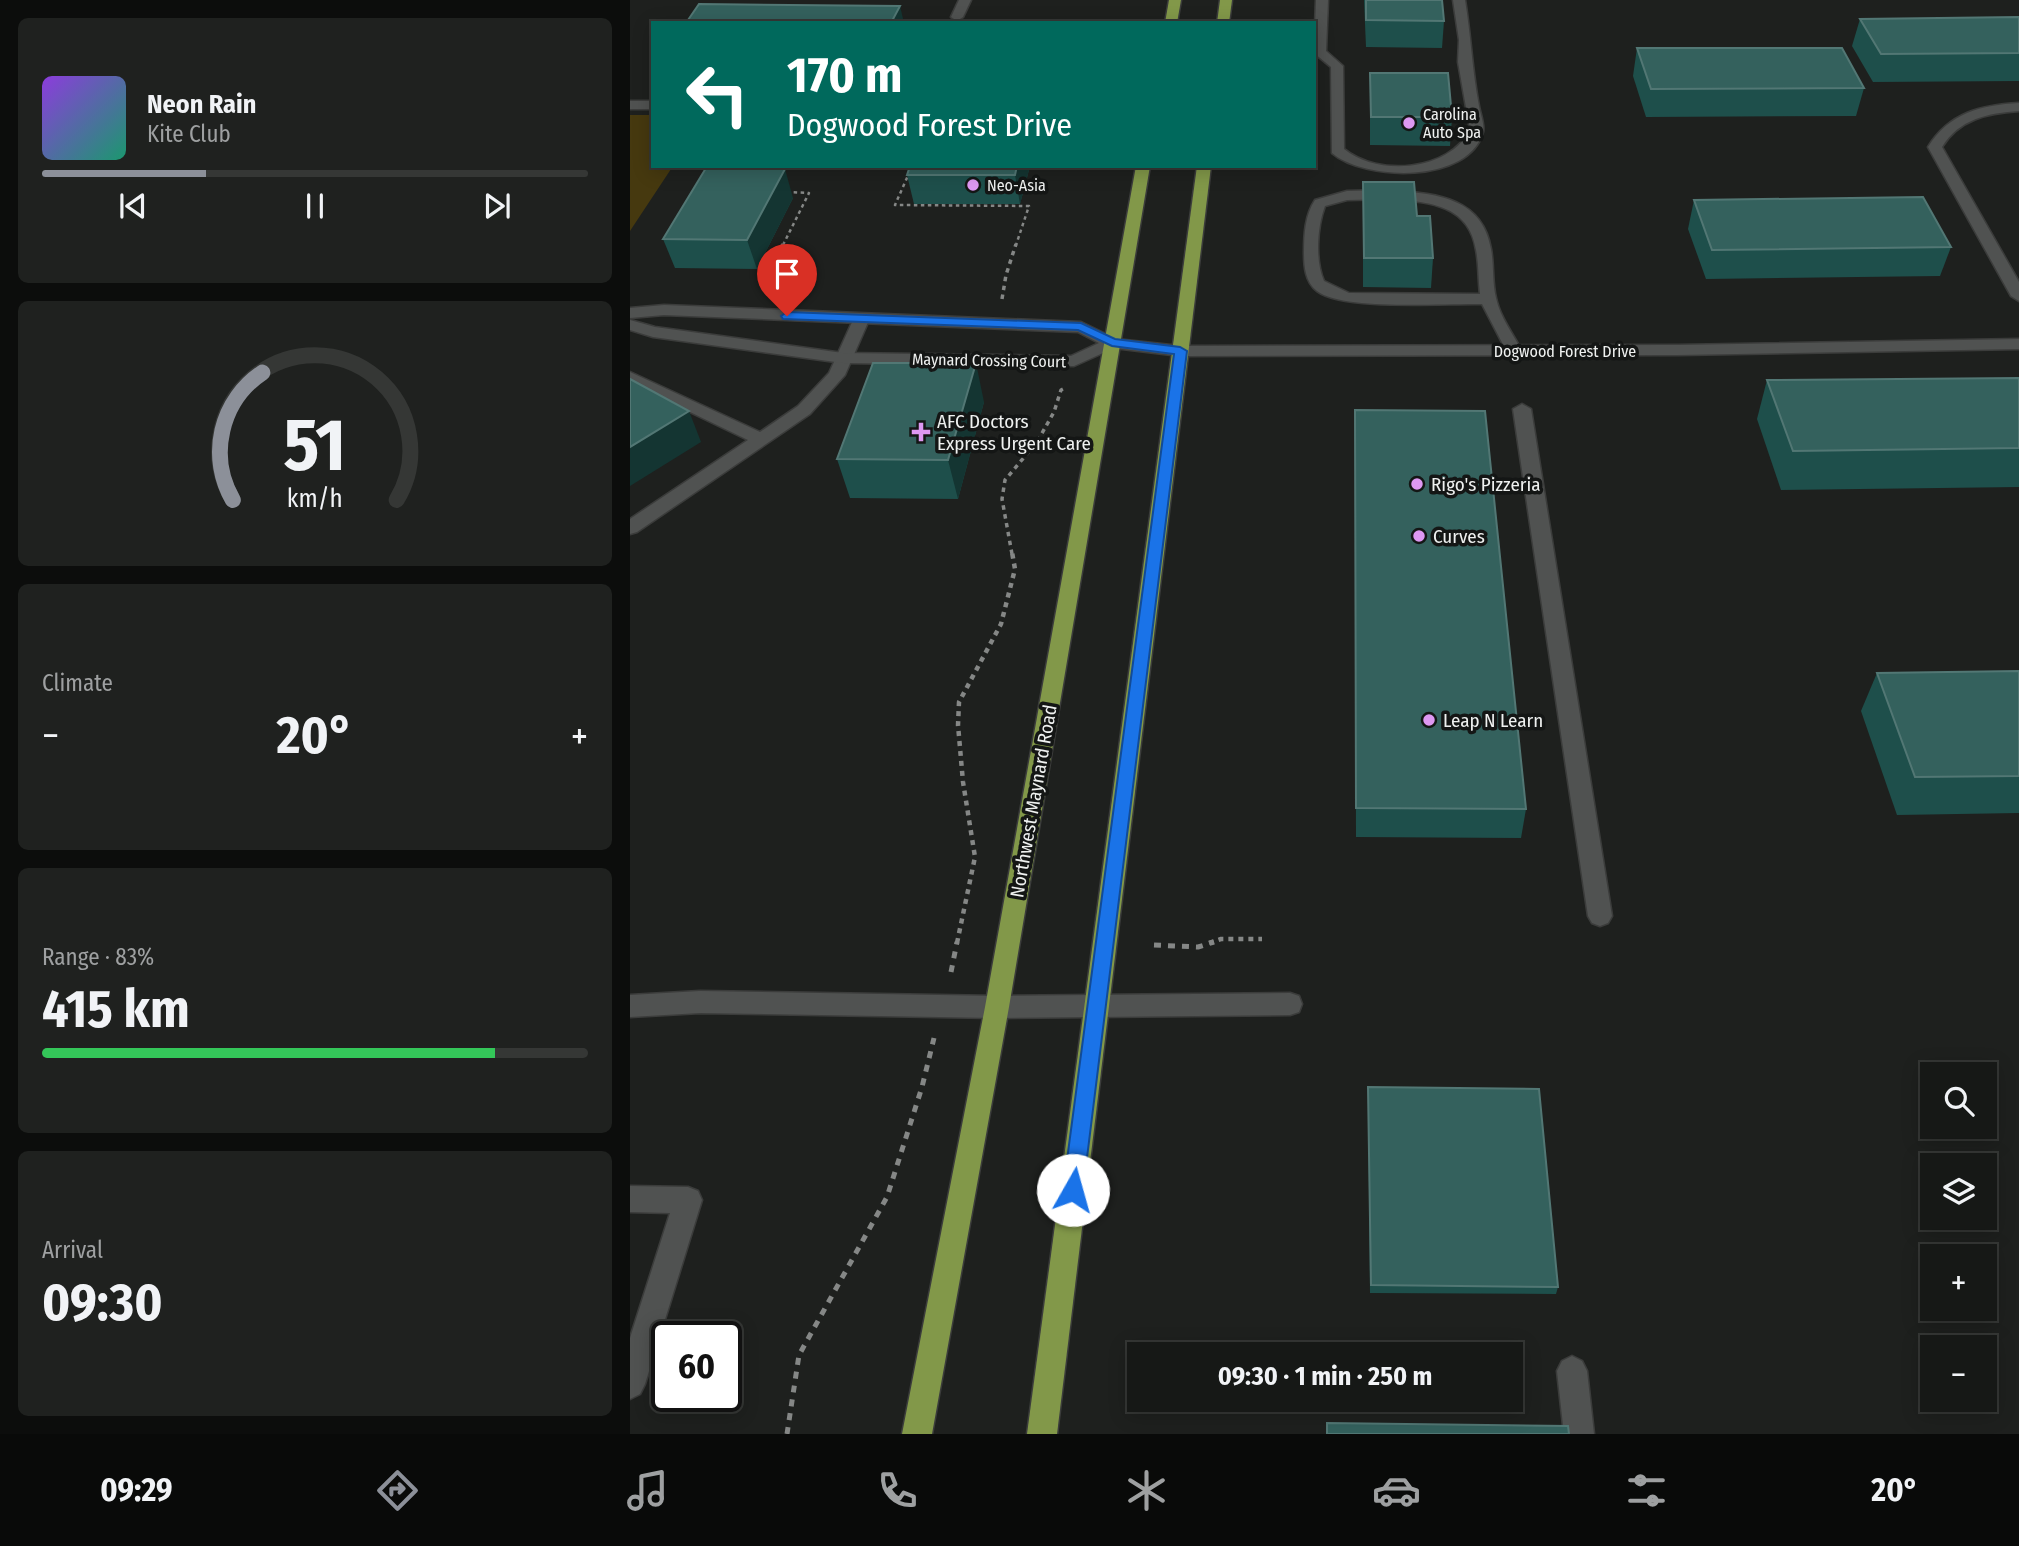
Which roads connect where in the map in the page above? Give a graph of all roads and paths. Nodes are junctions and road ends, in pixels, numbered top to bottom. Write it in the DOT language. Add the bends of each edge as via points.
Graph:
graph roads {
  1 [pos="965,0"];
  2 [pos="1175,0"];
  3 [pos="1226,0"];
  4 [pos="1322,0"];
  5 [pos="1459,0"];
  6 [pos="957,17"];
  7 [pos="1171,21"];
  8 [pos="1223,21"];
  9 [pos="630,104"];
  10 [pos="651,105"];
  11 [pos="2019,107"];
  12 [pos="1143,168"];
  13 [pos="1204,168"];
  14 [pos="910,171"];
  15 [pos="781,192"];
  16 [pos="785,293"];
  17 [pos="2019,296"];
  18 [pos="1489,299"];
  19 [pos="1001,307"];
  20 [pos="630,313"];
  21 [pos="861,320"];
  22 [pos="630,325"];
  23 [pos="1112,343"];
  24 [pos="2019,344"];
  25 [pos="1180,351"];
  26 [pos="1514,351"];
  27 [pos="843,358"];
  28 [pos="630,376"];
  29 [pos="1061,390"];
  30 [pos="1522,409"];
  31 [pos="762,440"];
  32 [pos="630,528"];
  33 [pos="1600,916"];
  34 [pos="961,929"];
  35 [pos="1262,939"];
  36 [pos="1154,945"];
  37 [pos="1290,1004"];
  38 [pos="630,1006"];
  39 [pos="997,1007"];
  40 [pos="1095,1007"];
  41 [pos="922,1087"];
  42 [pos="630,1199"];
  43 [pos="1572,1371"];
  44 [pos="630,1384"];
  45 [pos="788,1434"];
  46 [pos="917,1434"];
  47 [pos="1042,1434"];
  48 [pos="1579,1434"];
  1 -- 6 [label="street"];
  2 -- 7 [label="main road"];
  3 -- 8 [label="main road"];
  4 -- 5 [label="street" via="1320,52 1337,66 1337,150 1349,160 1378,168 1411,169 1437,165 1455,156 1477,130 1464,62"];
  9 -- 10 [label="street"];
  11 -- 17 [label="street" via="1980,112 1958,121 1942,132 1935,147"];
  12 -- 23 [label="main road, Northwest Maynard Road"];
  13 -- 25 [label="main road"];
  14 -- 19 [label="path" via="895,205 1030,206 1006,275"];
  15 -- 16 [label="path" via="809,193 770,270 797,270"];
  18 -- 18 [label="street" via="1348,298 1329,292 1317,283 1311,270 1315,211 1321,202 1358,195 1416,196 1461,209 1474,223 1485,247"];
  18 -- 26 [label="street"];
  20 -- 21 [label="street, Maynard Crossing Court" via="664,310"];
  21 -- 23 [label="street, Maynard Crossing Court" via="1081,327"];
  21 -- 27 [label="street"];
  22 -- 27 [label="street, Maynard Crossing Court"];
  23 -- 25 [label="street, Dogwood Forest Drive"];
  23 -- 27 [label="street, Maynard Crossing Court" via="1074,361"];
  23 -- 39 [label="main road, Northwest Maynard Road"];
  24 -- 26 [label="street, Dogwood Forest Drive"];
  25 -- 26 [label="street, Dogwood Forest Drive"];
  25 -- 40 [label="main road"];
  27 -- 31 [label="street" via="837,375 803,410"];
  28 -- 31 [label="street"];
  29 -- 34 [label="path" via="1037,442 1005,480 1002,499 1015,569 1011,593 1001,624 959,702 963,782 975,857"];
  30 -- 33 [label="street"];
  31 -- 32 [label="street"];
  35 -- 36 [label="path" via="1221,939 1198,947"];
  37 -- 40 [label="street"];
  38 -- 39 [label="street" via="701,1002"];
  39 -- 40 [label="street"];
  39 -- 46 [label="main road, Northwest Maynard Road"];
  40 -- 47 [label="main road"];
  41 -- 45 [label="path" via="887,1197 799,1354"];
  42 -- 44 [label="street" via="688,1200"];
  43 -- 48 [label="street"];
}
